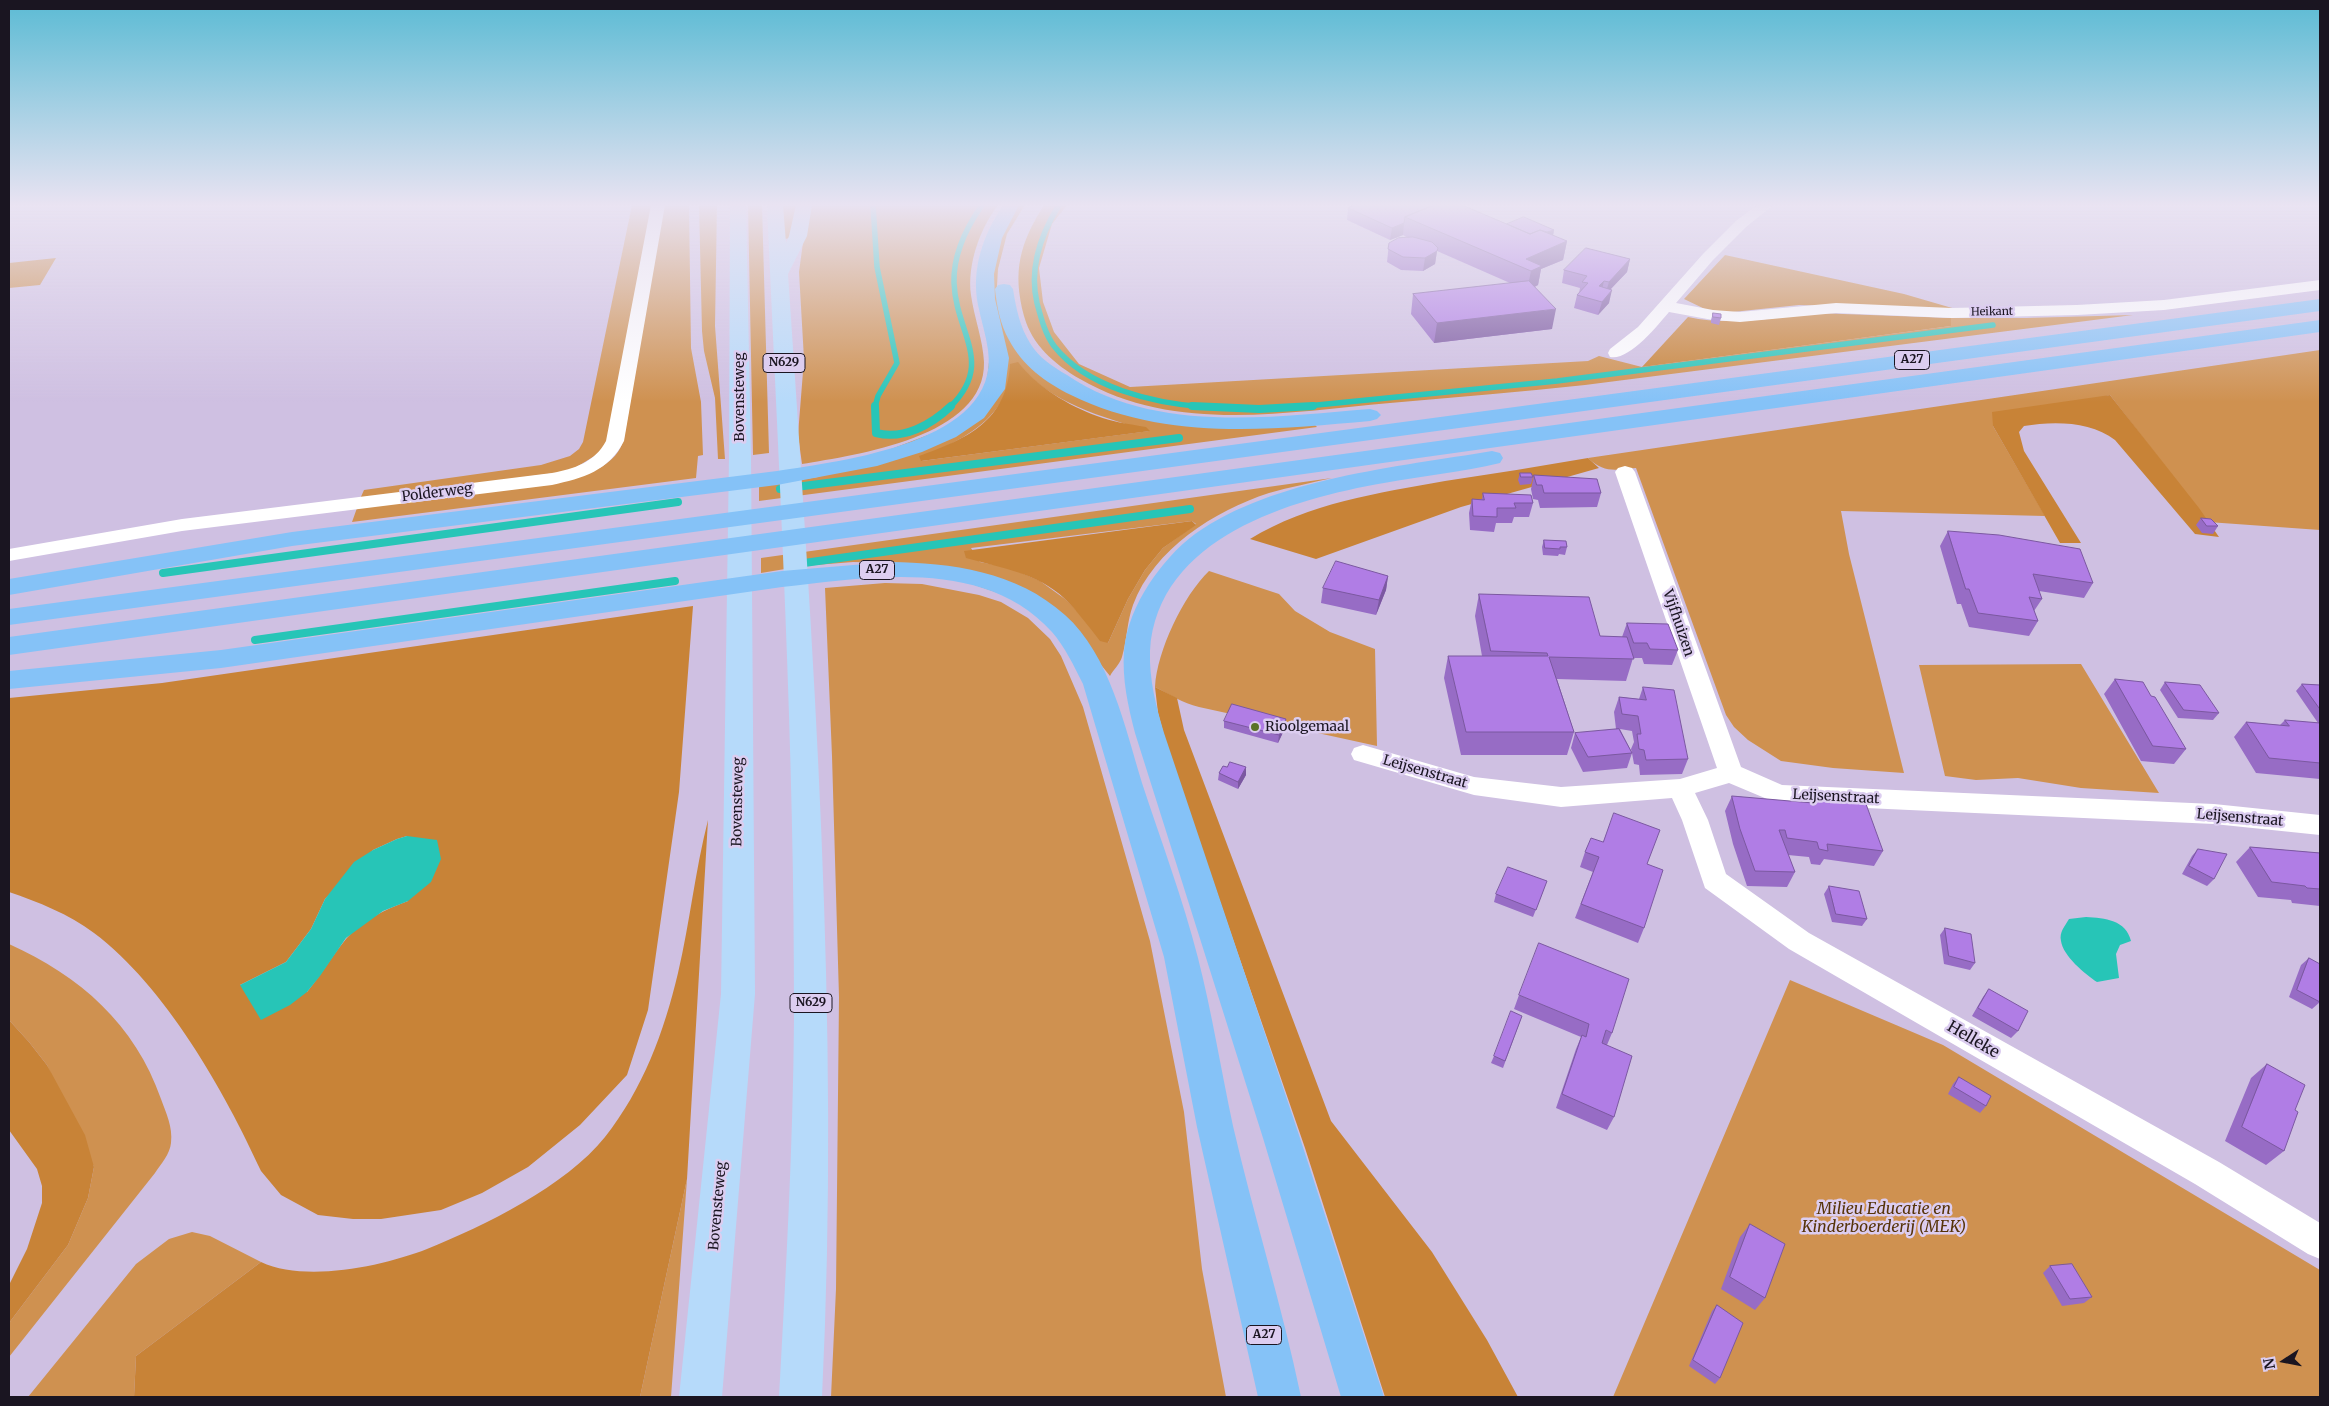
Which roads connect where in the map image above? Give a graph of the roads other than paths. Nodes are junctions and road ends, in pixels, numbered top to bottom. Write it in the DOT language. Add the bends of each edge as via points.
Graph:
graph roads {
  1 [pos="646,271"];
  2 [pos="739,271"];
  3 [pos="780,271"];
  4 [pos="782,271"];
  5 [pos="986,271"];
  6 [pos="1006,271"];
  7 [pos="1697,271"];
  8 [pos="780,274"];
  9 [pos="2320,285"];
  10 [pos="2320,305"];
  11 [pos="1664,306"];
  12 [pos="2320,326"];
  13 [pos="1616,353"];
  14 [pos="1576,405"];
  15 [pos="1733,407"];
  16 [pos="1625,472"];
  17 [pos="9,556"];
  18 [pos="9,586"];
  19 [pos="9,617"];
  20 [pos="9,646"];
  21 [pos="9,680"];
  22 [pos="1362,754"];
  23 [pos="1732,773"];
  24 [pos="1680,788"];
  25 [pos="2320,825"];
  26 [pos="2320,1242"];
  27 [pos="700,1397"];
  28 [pos="801,1397"];
  29 [pos="1280,1397"];
  30 [pos="1362,1397"];
  1 -- 17 [label="street, Polderweg" via="615,441 604,458 594,465 552,479 182,525"];
  2 -- 27 [label="main road, Bovensteweg" via="738,994"];
  3 -- 8 [label="main road, N629"];
  4 -- 8 [label="main road, N629"];
  5 -- 18 [label="highway" via="986,299 1000,370 993,391 980,408 956,428 910,450 777,478 292,539"];
  6 -- 14 [label="highway, A27" via="1008,313 1026,352 1058,379 1084,394 1125,409 1224,423"];
  7 -- 11 [label="street"];
  8 -- 28 [label="main road, N629" via="804,752 811,1020 809,1210"];
  9 -- 11 [label="street, Heikant" via="2164,305 2077,310 1952,313 1836,308 1734,317"];
  10 -- 14 [label="highway, A27"];
  11 -- 13 [label="street" via="1644,330"];
  12 -- 15 [label="highway, A27"];
  14 -- 19 [label="highway, A27"];
  15 -- 20 [label="highway, A27"];
  15 -- 30 [label="highway, A27" via="1582,443 1399,474 1277,502 1202,540 1175,567 1150,604 1140,634 1137,659 1138,685 1149,732"];
  16 -- 23 [label="street, Vijfhuizen"];
  21 -- 29 [label="highway, A27" via="221,658 782,579 869,570 926,570 971,577 1032,602 1056,621 1078,648 1100,694 1181,957 1215,1127"];
  22 -- 24 [label="street, Leijsenstraat" via="1474,786 1561,797"];
  23 -- 24 [label="street, Leijsenstraat"];
  23 -- 25 [label="street, Leijsenstraat" via="1779,794 2214,814"];
  24 -- 26 [label="street, Helleke" via="1695,820 1715,880 1798,941 2206,1173"];
}
